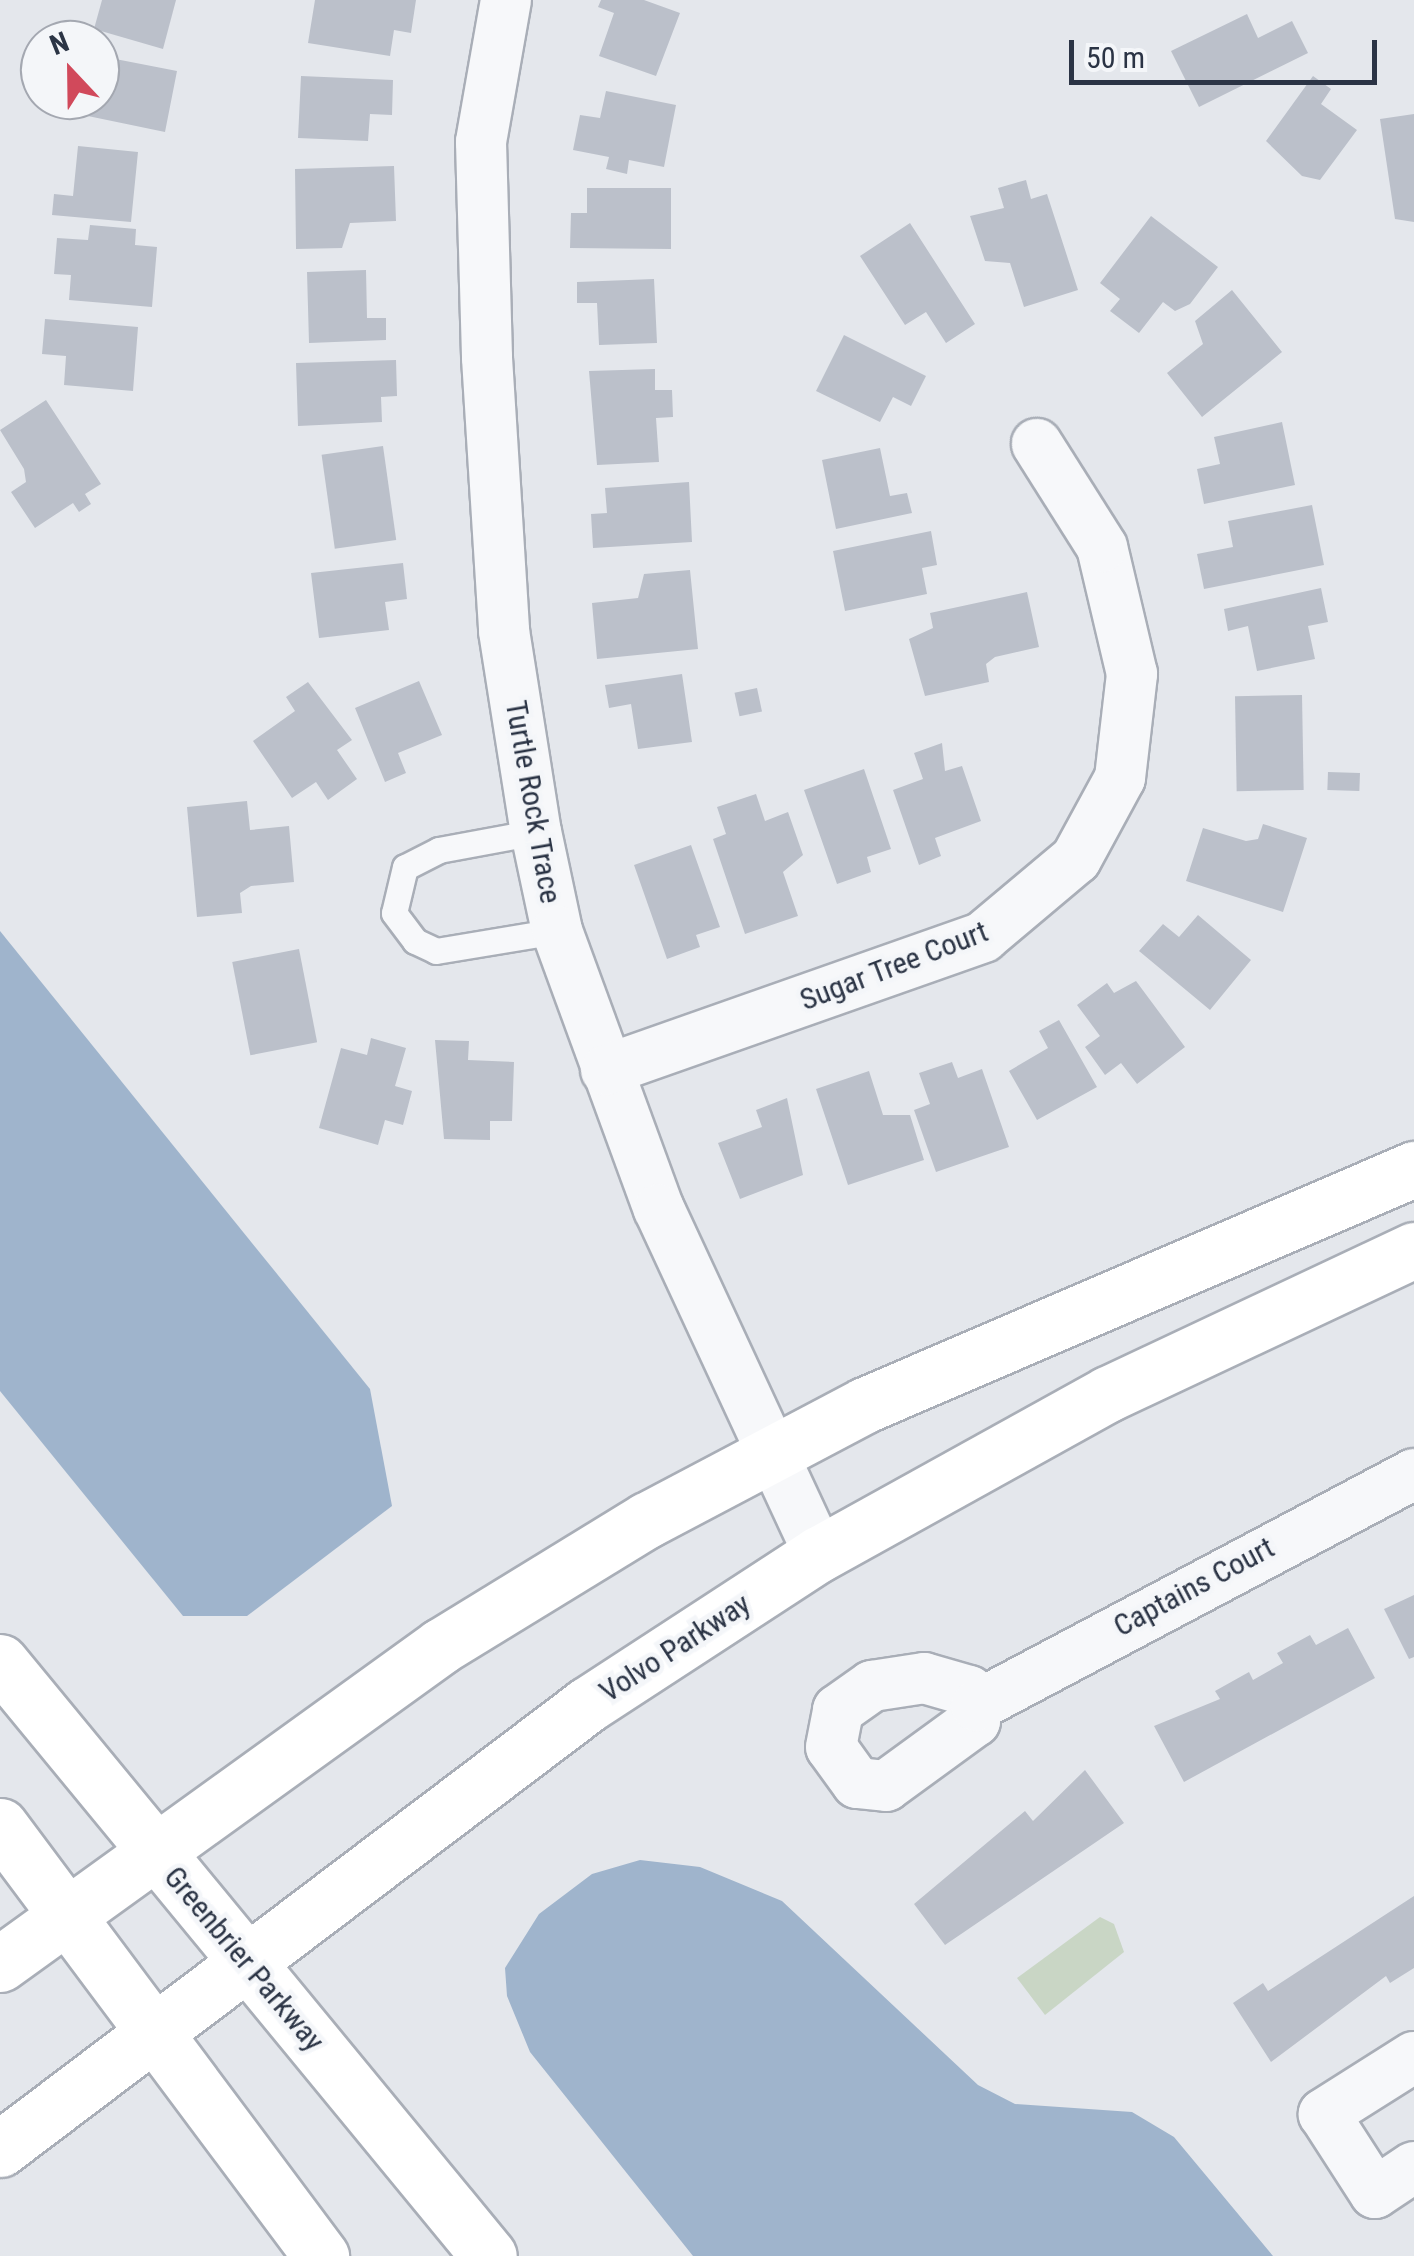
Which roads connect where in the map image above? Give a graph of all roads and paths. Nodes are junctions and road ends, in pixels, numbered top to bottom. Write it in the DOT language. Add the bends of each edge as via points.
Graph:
graph roads {
  1 [pos="506,0"];
  2 [pos="1037,444"];
  3 [pos="536,832"];
  4 [pos="557,930"];
  5 [pos="606,1070"];
  6 [pos="1414,1169"];
  7 [pos="1414,1250"];
  8 [pos="772,1451"];
  9 [pos="1414,1474"];
  10 [pos="819,1554"];
  11 [pos="0,1662"];
  12 [pos="976,1706"];
  13 [pos="0,1826"];
  14 [pos="152,1851"];
  15 [pos="64,1914"];
  16 [pos="245,1961"];
  17 [pos="0,1964"];
  18 [pos="151,2034"];
  19 [pos="1414,2057"];
  20 [pos="0,2150"];
  21 [pos="1414,2167"];
  22 [pos="321,2256"];
  23 [pos="489,2256"];
  1 -- 3 [label="street, Turtle Rock Trace" via="481,142 487,358 504,631"];
  2 -- 5 [label="street, Sugar Tree Court" via="1102,547 1132,674 1120,778 1076,859 983,937"];
  3 -- 4 [label="street, Turtle Rock Trace"];
  3 -- 4 [label="lane" via="439,850 406,867 394,914 436,951"];
  4 -- 5 [label="street, Turtle Rock Trace"];
  5 -- 8 [label="street, Turtle Rock Trace" via="659,1210"];
  6 -- 8 [label="main road"];
  7 -- 10 [label="main road, Volvo Parkway" via="1108,1394"];
  8 -- 10 [label="street, Turtle Rock Trace"];
  8 -- 14 [label="main road" via="441,1646"];
  9 -- 12 [label="street, Captains Court"];
  10 -- 16 [label="main road, Volvo Parkway" via="587,1704"];
  11 -- 14 [label="main road, Greenbrier Parkway"];
  13 -- 15 [label="main road"];
  14 -- 15 [label="main road"];
  14 -- 16 [label="main road, Greenbrier Parkway"];
  15 -- 17 [label="main road"];
  15 -- 18 [label="main road"];
  16 -- 18 [label="main road, Volvo Parkway"];
  16 -- 23 [label="main road, Greenbrier Parkway"];
  18 -- 20 [label="main road, Volvo Parkway"];
  18 -- 22 [label="main road"];
  19 -- 21 [label="street" via="1324,2114 1376,2193"];
}
